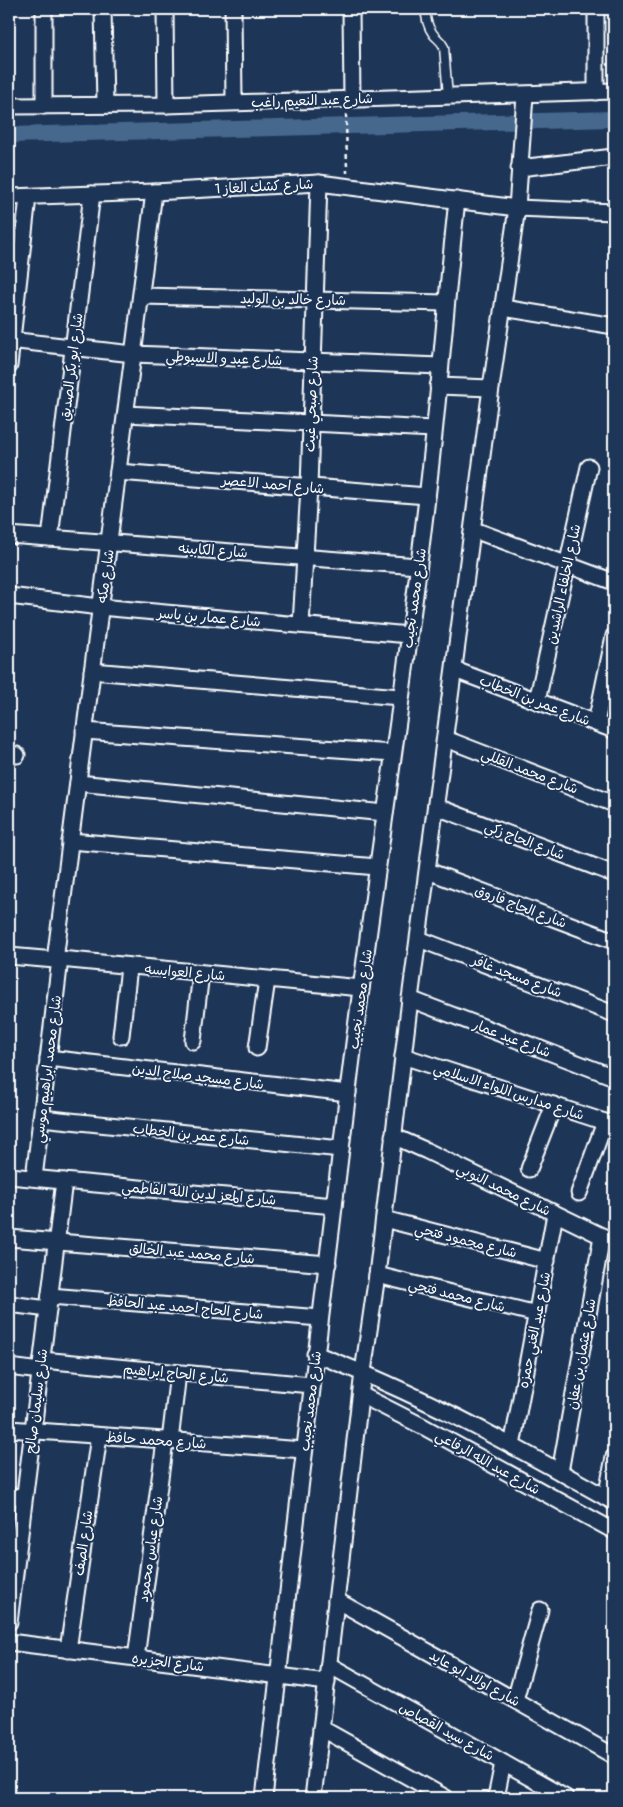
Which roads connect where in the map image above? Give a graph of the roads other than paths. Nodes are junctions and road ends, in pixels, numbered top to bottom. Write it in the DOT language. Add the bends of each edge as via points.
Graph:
graph roads {
  1 [pos="44,9"];
  2 [pos="103,9"];
  3 [pos="165,9"];
  4 [pos="233,9"];
  5 [pos="351,9"];
  6 [pos="426,9"];
  7 [pos="596,9"];
  8 [pos="614,91"];
  9 [pos="596,92"];
  10 [pos="524,95"];
  11 [pos="448,97"];
  12 [pos="349,99"];
  13 [pos="234,102"];
  14 [pos="166,104"];
  15 [pos="105,105"];
  16 [pos="9,106"];
  17 [pos="44,106"];
  18 [pos="614,157"];
  19 [pos="520,163"];
  20 [pos="319,183"];
  21 [pos="154,192"];
  22 [pos="92,194"];
  23 [pos="9,197"];
  24 [pos="28,197"];
  25 [pos="457,200"];
  26 [pos="517,208"];
  27 [pos="614,212"];
  28 [pos="141,296"];
  29 [pos="315,300"];
  30 [pos="446,303"];
  31 [pos="504,308"];
  32 [pos="614,326"];
  33 [pos="10,340"];
  34 [pos="74,348"];
  35 [pos="133,354"];
  36 [pos="313,361"];
  37 [pos="9,366"];
  38 [pos="440,366"];
  39 [pos="438,386"];
  40 [pos="491,388"];
  41 [pos="126,414"];
  42 [pos="311,423"];
  43 [pos="434,429"];
  44 [pos="589,466"];
  45 [pos="118,472"];
  46 [pos="309,487"];
  47 [pos="427,496"];
  48 [pos="474,530"];
  49 [pos="9,535"];
  50 [pos="50,538"];
  51 [pos="109,542"];
  52 [pos="306,558"];
  53 [pos="568,564"];
  54 [pos="418,566"];
  55 [pos="614,582"];
  56 [pos="9,596"];
  57 [pos="100,607"];
  58 [pos="301,625"];
  59 [pos="409,635"];
  60 [pos="614,636"];
  61 [pos="455,670"];
  62 [pos="92,671"];
  63 [pos="400,697"];
  64 [pos="537,701"];
  65 [pos="596,723"];
  66 [pos="614,730"];
  67 [pos="84,732"];
  68 [pos="446,739"];
  69 [pos="393,753"];
  70 [pos="78,783"];
  71 [pos="614,804"];
  72 [pos="437,807"];
  73 [pos="385,813"];
  74 [pos="70,841"];
  75 [pos="378,867"];
  76 [pos="428,871"];
  77 [pos="614,874"];
  78 [pos="419,939"];
  79 [pos="614,941"];
  80 [pos="9,956"];
  81 [pos="57,959"];
  82 [pos="129,967"];
  83 [pos="201,974"];
  84 [pos="267,980"];
  85 [pos="361,988"];
  86 [pos="410,999"];
  87 [pos="614,1014"];
  88 [pos="121,1036"];
  89 [pos="193,1041"];
  90 [pos="257,1048"];
  91 [pos="403,1056"];
  92 [pos="48,1058"];
  93 [pos="614,1077"];
  94 [pos="348,1094"];
  95 [pos="554,1106"];
  96 [pos="41,1118"];
  97 [pos="610,1124"];
  98 [pos="393,1136"];
  99 [pos="341,1149"];
  100 [pos="529,1169"];
  101 [pos="9,1176"];
  102 [pos="34,1178"];
  103 [pos="64,1180"];
  104 [pos="579,1193"];
  105 [pos="334,1206"];
  106 [pos="555,1214"];
  107 [pos="384,1219"];
  108 [pos="9,1238"];
  109 [pos="608,1239"];
  110 [pos="56,1242"];
  111 [pos="547,1261"];
  112 [pos="328,1264"];
  113 [pos="377,1275"];
  114 [pos="49,1302"];
  115 [pos="9,1304"];
  116 [pos="537,1314"];
  117 [pos="320,1318"];
  118 [pos="315,1354"];
  119 [pos="41,1366"];
  120 [pos="9,1367"];
  121 [pos="363,1372"];
  122 [pos="178,1373"];
  123 [pos="311,1385"];
  124 [pos="360,1395"];
  125 [pos="9,1429"];
  126 [pos="33,1432"];
  127 [pos="99,1436"];
  128 [pos="168,1441"];
  129 [pos="512,1446"];
  130 [pos="304,1450"];
  131 [pos="614,1457"];
  132 [pos="560,1472"];
  133 [pos="9,1496"];
  134 [pos="24,1497"];
  135 [pos="610,1500"];
  136 [pos="614,1531"];
  137 [pos="12,1565"];
  138 [pos="336,1600"];
  139 [pos="540,1610"];
  140 [pos="9,1622"];
  141 [pos="9,1642"];
  142 [pos="68,1650"];
  143 [pos="136,1658"];
  144 [pos="328,1664"];
  145 [pos="278,1676"];
  146 [pos="327,1682"];
  147 [pos="515,1700"];
  148 [pos="321,1728"];
  149 [pos="614,1756"];
  150 [pos="503,1763"];
  151 [pos="317,1796"];
  152 [pos="264,1798"];
  153 [pos="446,1798"];
  154 [pos="496,1798"];
  155 [pos="566,1798"];
  1 -- 17 [label="street"];
  2 -- 15 [label="street"];
  3 -- 14 [label="street"];
  4 -- 13 [label="street"];
  5 -- 12 [label="street"];
  6 -- 11 [label="lane" via="431,30 444,47"];
  7 -- 9 [label="street"];
  8 -- 9 [label="street, شارع عبد النعيم راغب"];
  9 -- 10 [label="street, شارع عبد النعيم راغب"];
  10 -- 11 [label="street, شارع عبد النعيم راغب"];
  10 -- 19 [label="street"];
  11 -- 12 [label="street, شارع عبد النعيم راغب"];
  12 -- 13 [label="street, شارع عبد النعيم راغب"];
  13 -- 14 [label="street, شارع عبد النعيم راغب"];
  14 -- 15 [label="street, شارع عبد النعيم راغب"];
  15 -- 17 [label="street, شارع عبد النعيم راغب"];
  16 -- 17 [label="street, شارع عبد النعيم راغب"];
  18 -- 19 [label="street"];
  19 -- 26 [label="street"];
  20 -- 21 [label="street, شارع كشك الغاز 1"];
  20 -- 25 [label="street, شارع كشك الغاز 1"];
  20 -- 29 [label="street, شارع صبحي غيث"];
  21 -- 22 [label="street, شارع كشك الغاز 1"];
  21 -- 28 [label="street, شارع مكه"];
  22 -- 24 [label="street, شارع كشك الغاز 1"];
  22 -- 34 [label="street, شارع ابو بكر الصديق"];
  23 -- 24 [label="street, شارع كشك الغاز 1"];
  24 -- 33 [label="street"];
  25 -- 26 [label="street, شارع كشك الغاز 1"];
  25 -- 30 [label="street, شارع محمد نجيب"];
  26 -- 27 [label="street, شارع كشك الغاز 1"];
  26 -- 31 [label="street"];
  28 -- 29 [label="street, شارع خالد بن الوليد"];
  28 -- 35 [label="street, شارع مكه"];
  29 -- 30 [label="street, شارع خالد بن الوليد"];
  29 -- 36 [label="street, شارع صبحي غيث"];
  30 -- 38 [label="street, شارع محمد نجيب"];
  31 -- 32 [label="street"];
  31 -- 40 [label="street"];
  33 -- 34 [label="street, شارع عيد و الاسيوطي"];
  33 -- 37 [label="street"];
  34 -- 35 [label="street, شارع عيد و الاسيوطي"];
  34 -- 50 [label="street, شارع ابو بكر الصديق"];
  35 -- 36 [label="street, شارع عيد و الاسيوطي"];
  35 -- 41 [label="street, شارع مكه"];
  36 -- 38 [label="street, شارع عيد و الاسيوطي"];
  36 -- 42 [label="street, شارع صبحي غيث"];
  38 -- 39 [label="street, شارع محمد نجيب"];
  39 -- 40 [label="street"];
  39 -- 43 [label="street, شارع محمد نجيب"];
  40 -- 48 [label="street"];
  41 -- 42 [label="street"];
  41 -- 45 [label="street, شارع مكه"];
  42 -- 43 [label="street"];
  42 -- 46 [label="street, شارع صبحي غيث"];
  43 -- 47 [label="street, شارع محمد نجيب"];
  44 -- 53 [label="street, شارع الخلفاء الراشدين"];
  45 -- 46 [label="street, شارع احمد الاعصر"];
  45 -- 51 [label="street, شارع مكه"];
  46 -- 47 [label="street, شارع احمد الاعصر"];
  46 -- 52 [label="street, شارع صبحي غيث"];
  47 -- 54 [label="street, شارع محمد نجيب"];
  48 -- 53 [label="street"];
  48 -- 61 [label="street"];
  49 -- 50 [label="street, شارع الكابينه"];
  50 -- 51 [label="street, شارع الكابينه"];
  51 -- 52 [label="street, شارع الكابينه"];
  51 -- 57 [label="street, شارع مكه"];
  52 -- 54 [label="street, شارع الكابينه"];
  52 -- 58 [label="street, شارع صبحي غيث"];
  53 -- 55 [label="street"];
  53 -- 64 [label="street, شارع الخلفاء الراشدين"];
  54 -- 59 [label="street, شارع محمد نجيب"];
  56 -- 57 [label="street, شارع عمار بن ياسر"];
  57 -- 58 [label="street, شارع عمار بن ياسر"];
  57 -- 62 [label="street, شارع مكه"];
  58 -- 59 [label="street, شارع عمار بن ياسر"];
  59 -- 63 [label="street, شارع محمد نجيب"];
  60 -- 65 [label="street"];
  61 -- 64 [label="street, شارع عمر بن الخطاب"];
  61 -- 68 [label="street"];
  62 -- 63 [label="street"];
  62 -- 67 [label="street, شارع مكه"];
  63 -- 69 [label="street, شارع محمد نجيب"];
  64 -- 65 [label="street, شارع عمر بن الخطاب"];
  65 -- 66 [label="street, شارع عمر بن الخطاب"];
  67 -- 69 [label="street"];
  67 -- 70 [label="street, شارع مكه"];
  68 -- 71 [label="street, شارع محمد القللي"];
  68 -- 72 [label="street"];
  69 -- 73 [label="street, شارع محمد نجيب"];
  70 -- 73 [label="street"];
  70 -- 74 [label="street, شارع مكه"];
  72 -- 76 [label="street"];
  72 -- 77 [label="street, شارع الحاج زكي"];
  73 -- 75 [label="street, شارع محمد نجيب"];
  74 -- 75 [label="street"];
  74 -- 81 [label="street, شارع مكه"];
  75 -- 85 [label="street, شارع محمد نجيب"];
  76 -- 78 [label="street"];
  76 -- 79 [label="street, شارع الحاج فاروق"];
  78 -- 86 [label="street"];
  78 -- 87 [label="street, شارع مسجد غافر"];
  80 -- 81 [label="street, شارع العوايسه"];
  81 -- 82 [label="street, شارع العوايسه"];
  81 -- 92 [label="street, شارع محمد ابراهيم موسي"];
  82 -- 83 [label="street, شارع العوايسه"];
  82 -- 88 [label="street"];
  83 -- 84 [label="street, شارع العوايسه"];
  83 -- 89 [label="street"];
  84 -- 85 [label="street, شارع العوايسه"];
  84 -- 90 [label="street"];
  85 -- 94 [label="street, شارع محمد نجيب"];
  86 -- 91 [label="street"];
  86 -- 93 [label="street, شارع عيد عمار"];
  91 -- 95 [label="street, شارع مدارس اللواء الاسلامي"];
  91 -- 98 [label="street"];
  92 -- 94 [label="street, شارع مسجد صلاح الدين"];
  92 -- 96 [label="street, شارع محمد ابراهيم موسي"];
  94 -- 99 [label="street, شارع محمد نجيب"];
  95 -- 97 [label="street, شارع مدارس اللواء الاسلامي"];
  95 -- 100 [label="street"];
  96 -- 99 [label="street, شارع عمر بن الخطاب"];
  96 -- 102 [label="street, شارع محمد ابراهيم موسي"];
  97 -- 104 [label="street"];
  98 -- 106 [label="street, شارع محمد النوبي"];
  98 -- 107 [label="street"];
  99 -- 105 [label="street, شارع محمد نجيب"];
  101 -- 102 [label="street, شارع المعز لدين الله الفاطمي"];
  102 -- 103 [label="street, شارع المعز لدين الله الفاطمي"];
  103 -- 105 [label="street, شارع المعز لدين الله الفاطمي"];
  103 -- 110 [label="street, شارع سليمان صالح"];
  105 -- 112 [label="street, شارع محمد نجيب"];
  106 -- 109 [label="street, شارع محمد النوبي"];
  106 -- 111 [label="street, شارع عبد الغني حمزه"];
  107 -- 111 [label="street, شارع محمود فتحي"];
  107 -- 113 [label="street"];
  108 -- 110 [label="street, شارع محمد عبد الخالق"];
  109 -- 132 [label="street, شارع عثمان بن عفان"];
  110 -- 112 [label="street, شارع محمد عبد الخالق"];
  110 -- 114 [label="street, شارع سليمان صالح"];
  111 -- 116 [label="street, شارع عبد الغني حمزه"];
  112 -- 117 [label="street, شارع محمد نجيب"];
  113 -- 116 [label="street, شارع محمد فتحي"];
  113 -- 121 [label="street"];
  114 -- 115 [label="street, شارع الحاج احمد عبد الحافظ"];
  114 -- 117 [label="street, شارع الحاج احمد عبد الحافظ"];
  114 -- 119 [label="street, شارع سليمان صالح"];
  116 -- 129 [label="street, شارع عبد الغني حمزه"];
  117 -- 118 [label="street, شارع محمد نجيب"];
  118 -- 121 [label="street, شارع عبد الله الرفاعي"];
  118 -- 123 [label="street, شارع محمد نجيب"];
  119 -- 120 [label="street, شارع الحاج ابراهيم"];
  119 -- 122 [label="street, شارع الحاج ابراهيم"];
  119 -- 126 [label="street, شارع سليمان صالح"];
  121 -- 124 [label="street"];
  121 -- 129 [label="street, شارع عبد الله الرفاعي"];
  122 -- 123 [label="street, شارع الحاج ابراهيم"];
  122 -- 128 [label="street, شارع عباس محمود"];
  123 -- 130 [label="street, شارع محمد نجيب"];
  124 -- 136 [label="street, شارع عبد الله الرفاعي"];
  124 -- 138 [label="street"];
  125 -- 126 [label="street, شارع محمد حافظ"];
  126 -- 127 [label="street, شارع محمد حافظ"];
  126 -- 134 [label="street, شارع سليمان صالح"];
  127 -- 128 [label="street, شارع محمد حافظ"];
  127 -- 142 [label="street, شارع الصف"];
  128 -- 130 [label="street, شارع محمد حافظ"];
  128 -- 143 [label="street, شارع عباس محمود"];
  129 -- 132 [label="street, شارع عبد الله الرفاعي"];
  130 -- 145 [label="street, شارع محمد نجيب"];
  131 -- 135 [label="street"];
  132 -- 135 [label="street, شارع عبد الله الرفاعي"];
  133 -- 134 [label="street"];
  134 -- 137 [label="street, شارع سليمان صالح"];
  137 -- 140 [label="street, شارع سليمان صالح"];
  138 -- 144 [label="street"];
  138 -- 147 [label="street, شارع اولاد ابو عايد"];
  139 -- 147 [label="street"];
  141 -- 142 [label="street, شارع الجزيره"];
  142 -- 143 [label="street, شارع الجزيره"];
  143 -- 145 [label="street, شارع الجزيره"];
  144 -- 146 [label="street"];
  144 -- 150 [label="street, شارع سيد القصاص"];
  145 -- 146 [label="street, شارع الجزيره"];
  145 -- 152 [label="street, شارع محمد نجيب"];
  146 -- 148 [label="street"];
  147 -- 149 [label="street, شارع اولاد ابو عايد"];
  148 -- 151 [label="street"];
  148 -- 153 [label="street"];
  150 -- 154 [label="street"];
  150 -- 155 [label="street, شارع سيد القصاص"];
}
